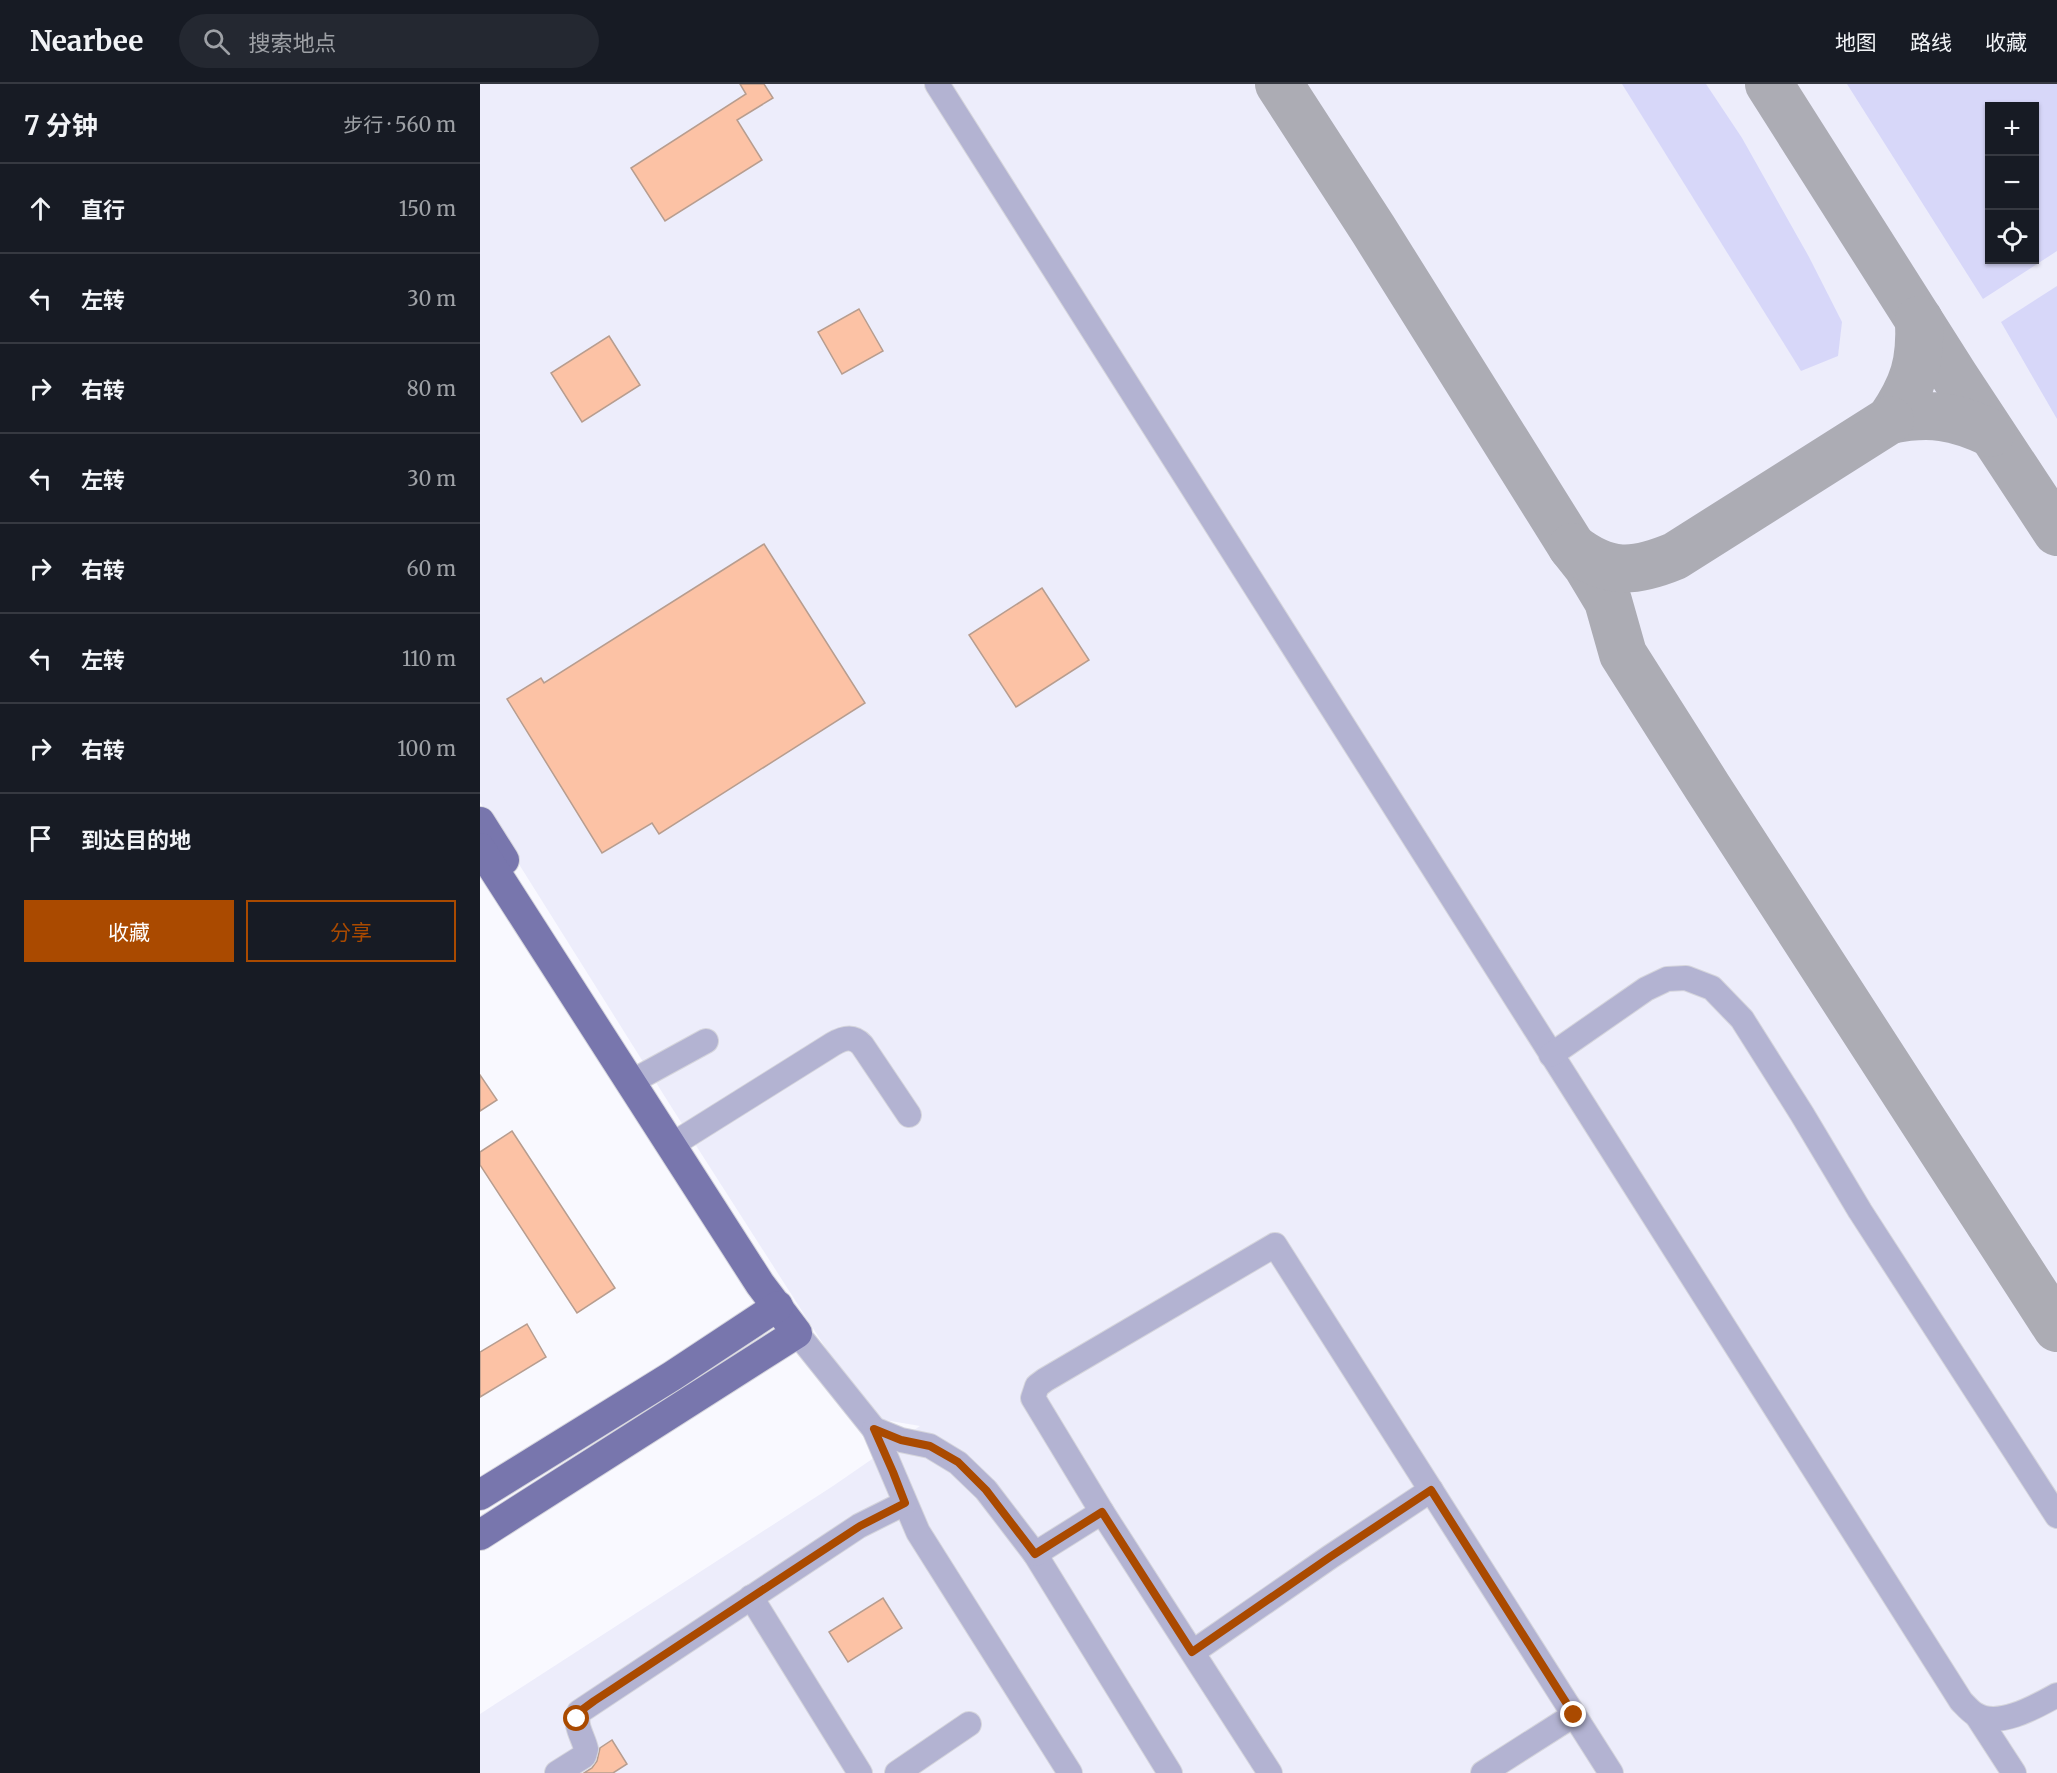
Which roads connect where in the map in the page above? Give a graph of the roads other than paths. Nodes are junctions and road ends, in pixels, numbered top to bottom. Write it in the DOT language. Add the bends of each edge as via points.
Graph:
graph roads {
  1 [pos="937,84"];
  2 [pos="480,822"];
  3 [pos="480,848"];
  4 [pos="706,1041"];
  5 [pos="1551,1055"];
  6 [pos="642,1076"];
  7 [pos="909,1115"];
  8 [pos="683,1138"];
  9 [pos="778,1306"];
  10 [pos="797,1333"];
  11 [pos="874,1429"];
  12 [pos="1431,1490"];
  13 [pos="480,1495"];
  14 [pos="905,1503"];
  15 [pos="1102,1512"];
  16 [pos="2057,1516"];
  17 [pos="480,1534"];
  18 [pos="1035,1554"];
  19 [pos="751,1597"];
  20 [pos="1192,1652"];
  21 [pos="2057,1695"];
  22 [pos="1574,1715"];
  23 [pos="1977,1716"];
  24 [pos="969,1724"];
  25 [pos="556,1773"];
  26 [pos="860,1773"];
  27 [pos="897,1773"];
  28 [pos="1070,1773"];
  29 [pos="1170,1773"];
  30 [pos="1270,1773"];
  31 [pos="1483,1773"];
  32 [pos="1611,1773"];
  33 [pos="2014,1773"];
  1 -- 5 [label="lane"];
  2 -- 6 [label="main road"];
  3 -- 9 [label="main road" via="760,1284"];
  4 -- 6 [label="lane"];
  5 -- 16 [label="lane" via="1647,989 1667,980 1686,978 1712,988 1742,1019 1860,1211"];
  5 -- 23 [label="lane" via="1961,1701"];
  6 -- 8 [label="main road"];
  7 -- 8 [label="lane" via="862,1045 850,1038 839,1041"];
  8 -- 9 [label="main road" via="773,1277"];
  9 -- 10 [label="main road"];
  9 -- 13 [label="main road"];
  10 -- 11 [label="lane"];
  10 -- 17 [label="main road"];
  11 -- 14 [label="lane"];
  11 -- 18 [label="lane" via="930,1446 958,1462 986,1490"];
  12 -- 15 [label="lane" via="1275,1245 1037,1386 1035,1402"];
  12 -- 20 [label="lane"];
  12 -- 22 [label="lane"];
  14 -- 19 [label="lane" via="860,1526"];
  14 -- 28 [label="lane" via="918,1532"];
  15 -- 18 [label="lane"];
  15 -- 20 [label="lane"];
  18 -- 29 [label="lane"];
  19 -- 25 [label="lane" via="579,1712 577,1725 586,1749 584,1756"];
  19 -- 26 [label="lane"];
  20 -- 30 [label="lane"];
  21 -- 23 [label="lane" via="2019,1715"];
  22 -- 31 [label="lane"];
  22 -- 32 [label="lane"];
  23 -- 33 [label="lane"];
  24 -- 27 [label="lane"];
}
